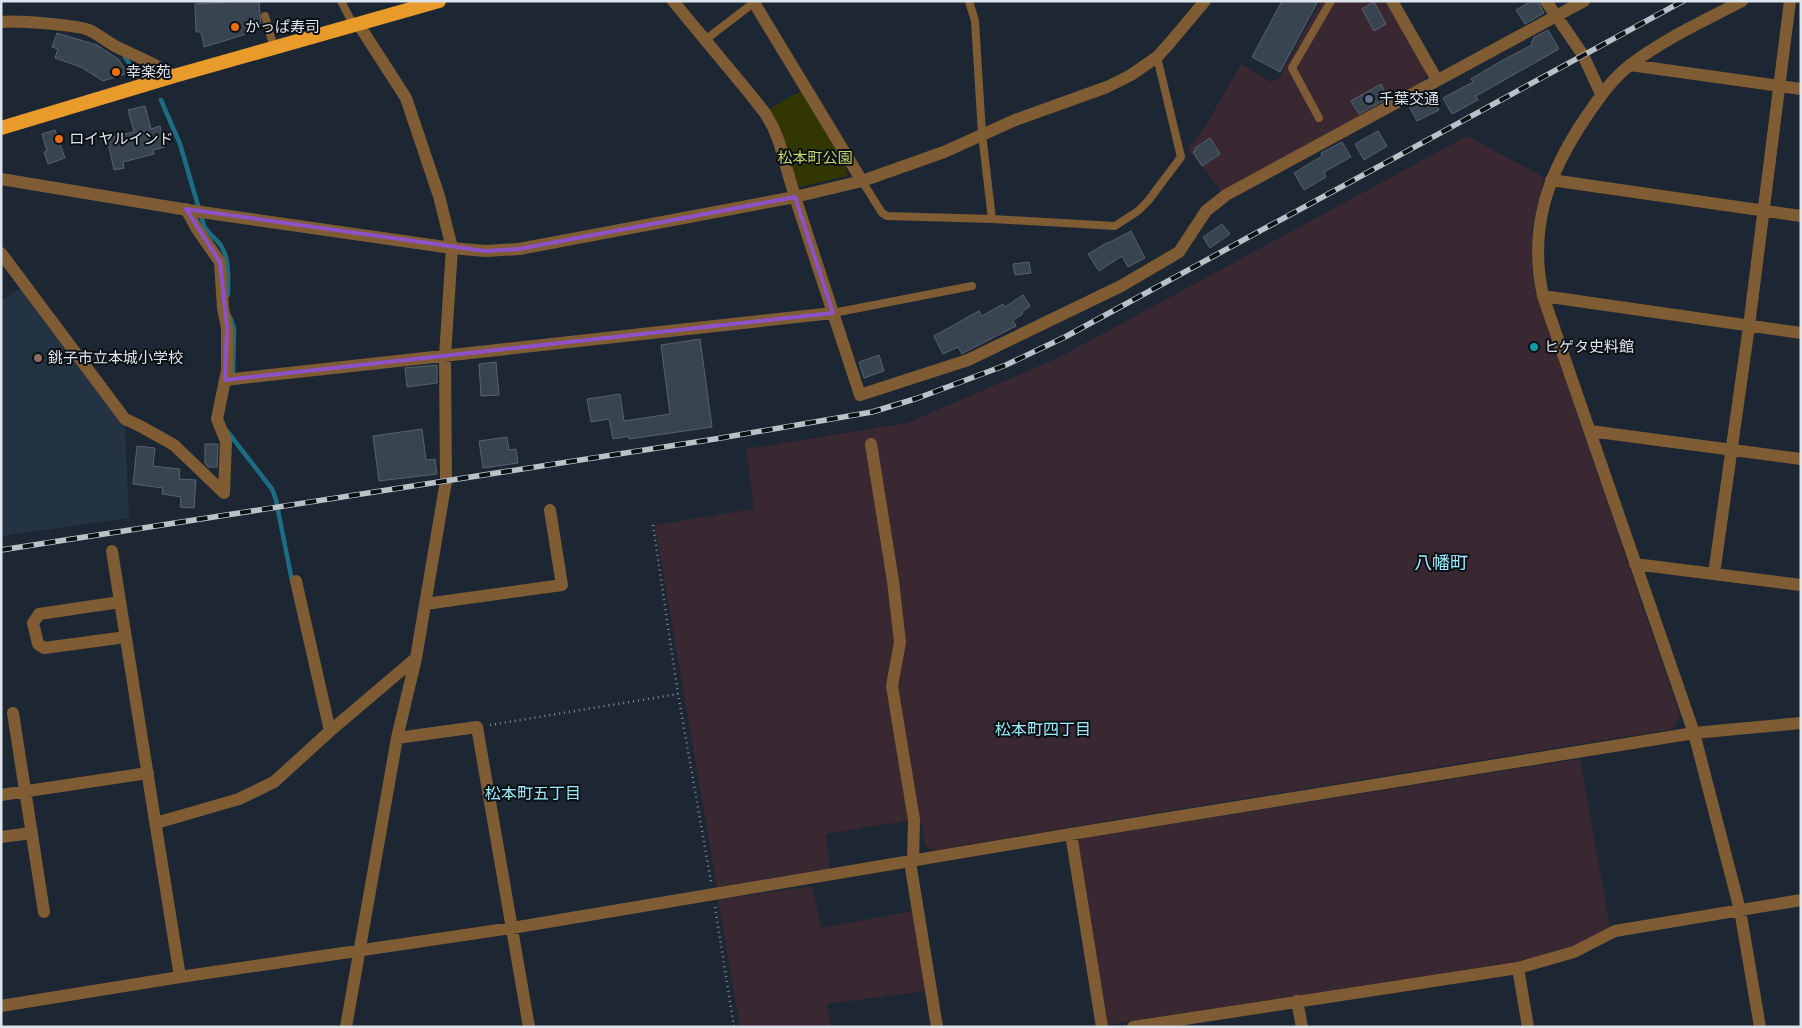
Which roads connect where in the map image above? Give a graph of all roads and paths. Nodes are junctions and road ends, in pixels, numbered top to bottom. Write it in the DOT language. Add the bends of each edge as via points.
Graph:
graph roads {
  1 [pos="341,1"];
  2 [pos="439,1"];
  3 [pos="673,1"];
  4 [pos="969,1"];
  5 [pos="1204,1"];
  6 [pos="1331,1"];
  7 [pos="1392,1"];
  8 [pos="1546,1"];
  9 [pos="1584,1"];
  10 [pos="1742,1"];
  11 [pos="1790,1"];
  12 [pos="755,2"];
  13 [pos="265,16"];
  14 [pos="1556,17"];
  15 [pos="1,22"];
  16 [pos="356,25"];
  17 [pos="705,40"];
  18 [pos="274,48"];
  19 [pos="1157,57"];
  20 [pos="1630,66"];
  21 [pos="174,76"];
  22 [pos="1437,80"];
  23 [pos="1779,86"];
  24 [pos="1801,89"];
  25 [pos="1601,94"];
  26 [pos="1319,118"];
  27 [pos="1,128"];
  28 [pos="982,134"];
  29 [pos="1,179"];
  30 [pos="1551,180"];
  31 [pos="862,181"];
  32 [pos="795,197"];
  33 [pos="190,210"];
  34 [pos="1763,211"];
  35 [pos="1801,216"];
  36 [pos="992,219"];
  37 [pos="452,248"];
  38 [pos="1,253"];
  39 [pos="972,286"];
  40 [pos="1543,296"];
  41 [pos="833,313"];
  42 [pos="1749,326"];
  43 [pos="1801,333"];
  44 [pos="445,356"];
  45 [pos="225,380"];
  46 [pos="1590,431"];
  47 [pos="871,444"];
  48 [pos="1732,449"];
  49 [pos="1801,459"];
  50 [pos="550,510"];
  51 [pos="652,525"];
  52 [pos="112,551"];
  53 [pos="1635,564"];
  54 [pos="1714,574"];
  55 [pos="296,581"];
  56 [pos="1801,585"];
  57 [pos="120,602"];
  58 [pos="425,604"];
  59 [pos="126,637"];
  60 [pos="416,658"];
  61 [pos="678,694"];
  62 [pos="13,713"];
  63 [pos="1801,723"];
  64 [pos="477,727"];
  65 [pos="330,731"];
  66 [pos="1694,733"];
  67 [pos="397,738"];
  68 [pos="148,773"];
  69 [pos="26,791"];
  70 [pos="1,795"];
  71 [pos="156,823"];
  72 [pos="32,833"];
  73 [pos="1072,834"];
  74 [pos="1,837"];
  75 [pos="912,862"];
  76 [pos="713,895"];
  77 [pos="1801,900"];
  78 [pos="1740,910"];
  79 [pos="44,912"];
  80 [pos="512,928"];
  81 [pos="360,951"];
  82 [pos="1518,968"];
  83 [pos="180,977"];
  84 [pos="1297,1001"];
  85 [pos="1,1006"];
  86 [pos="346,1027"];
  87 [pos="529,1027"];
  88 [pos="734,1027"];
  89 [pos="937,1027"];
  90 [pos="1102,1027"];
  91 [pos="1133,1027"];
  92 [pos="1302,1027"];
  93 [pos="1528,1027"];
  94 [pos="1760,1027"];
  1 -- 16 [label="lane"];
  2 -- 16 [label="highway"];
  3 -- 17 [label="street"];
  4 -- 28 [label="lane" via="975,21"];
  5 -- 19 [label="street"];
  6 -- 26 [label="lane" via="1292,68"];
  7 -- 22 [label="street"];
  8 -- 14 [label="street"];
  9 -- 14 [label="street"];
  10 -- 20 [label="street" via="1666,41"];
  11 -- 23 [label="street"];
  12 -- 17 [label="lane"];
  12 -- 31 [label="street"];
  13 -- 18 [label="lane"];
  14 -- 22 [label="street"];
  14 -- 25 [label="street" via="1583,56"];
  15 -- 21 [label="street" via="87,29"];
  16 -- 18 [label="highway"];
  16 -- 37 [label="street" via="406,98 439,196"];
  17 -- 32 [label="street" via="765,113 779,142"];
  18 -- 21 [label="highway"];
  19 -- 28 [label="street" via="1107,88"];
  19 -- 36 [label="lane" via="1181,157 1148,202 1115,226"];
  20 -- 23 [label="street"];
  20 -- 25 [label="street"];
  21 -- 27 [label="highway"];
  22 -- 41 [label="street" via="1226,195 1206,212 1180,252 1121,286 968,360 860,395"];
  23 -- 24 [label="street"];
  23 -- 34 [label="street"];
  25 -- 30 [label="street" via="1569,141"];
  28 -- 31 [label="street" via="944,152"];
  28 -- 36 [label="lane"];
  29 -- 33 [label="street"];
  30 -- 34 [label="street"];
  30 -- 40 [label="street" via="1537,245"];
  31 -- 32 [label="street"];
  31 -- 36 [label="lane" via="887,216"];
  32 -- 37 [label="street" via="519,249 485,251"];
  32 -- 41 [label="street"];
  33 -- 37 [label="street"];
  33 -- 45 [label="street" via="197,230 220,262 227,328"];
  34 -- 35 [label="street"];
  34 -- 42 [label="street"];
  37 -- 44 [label="street"];
  38 -- 45 [label="street" via="125,419 174,445 224,493 226,441 217,419"];
  39 -- 41 [label="lane"];
  40 -- 42 [label="street"];
  40 -- 46 [label="street"];
  41 -- 44 [label="street"];
  42 -- 43 [label="street"];
  42 -- 48 [label="street"];
  44 -- 45 [label="street"];
  44 -- 58 [label="street" via="446,481"];
  46 -- 48 [label="street"];
  46 -- 53 [label="street"];
  47 -- 75 [label="street" via="900,642 892,686 914,820"];
  48 -- 49 [label="street"];
  48 -- 54 [label="street"];
  50 -- 58 [label="street" via="562,585"];
  51 -- 61 [label="path"];
  52 -- 57 [label="street"];
  53 -- 54 [label="street"];
  53 -- 66 [label="street"];
  54 -- 56 [label="street"];
  55 -- 65 [label="street"];
  57 -- 59 [label="street"];
  57 -- 59 [label="street" via="39,614 33,623 38,644 44,648"];
  58 -- 60 [label="street"];
  59 -- 68 [label="street"];
  60 -- 65 [label="street"];
  60 -- 67 [label="street"];
  61 -- 64 [label="path"];
  61 -- 76 [label="path"];
  62 -- 69 [label="street"];
  63 -- 66 [label="street"];
  64 -- 67 [label="street"];
  64 -- 80 [label="street"];
  65 -- 71 [label="street" via="274,782 239,799"];
  66 -- 73 [label="street"];
  66 -- 78 [label="street"];
  67 -- 81 [label="street"];
  68 -- 69 [label="street"];
  68 -- 71 [label="street"];
  69 -- 70 [label="street"];
  69 -- 72 [label="street"];
  71 -- 83 [label="street"];
  72 -- 74 [label="street"];
  72 -- 79 [label="street"];
  73 -- 75 [label="street"];
  73 -- 90 [label="street"];
  75 -- 76 [label="street"];
  75 -- 89 [label="street"];
  76 -- 80 [label="street"];
  76 -- 88 [label="path"];
  77 -- 78 [label="street"];
  78 -- 82 [label="street" via="1615,931 1574,952"];
  78 -- 94 [label="street"];
  80 -- 81 [label="street"];
  80 -- 87 [label="street"];
  81 -- 83 [label="street"];
  81 -- 86 [label="street"];
  82 -- 84 [label="street"];
  82 -- 93 [label="street"];
  83 -- 85 [label="street"];
  84 -- 91 [label="street"];
  84 -- 92 [label="street"];
}
